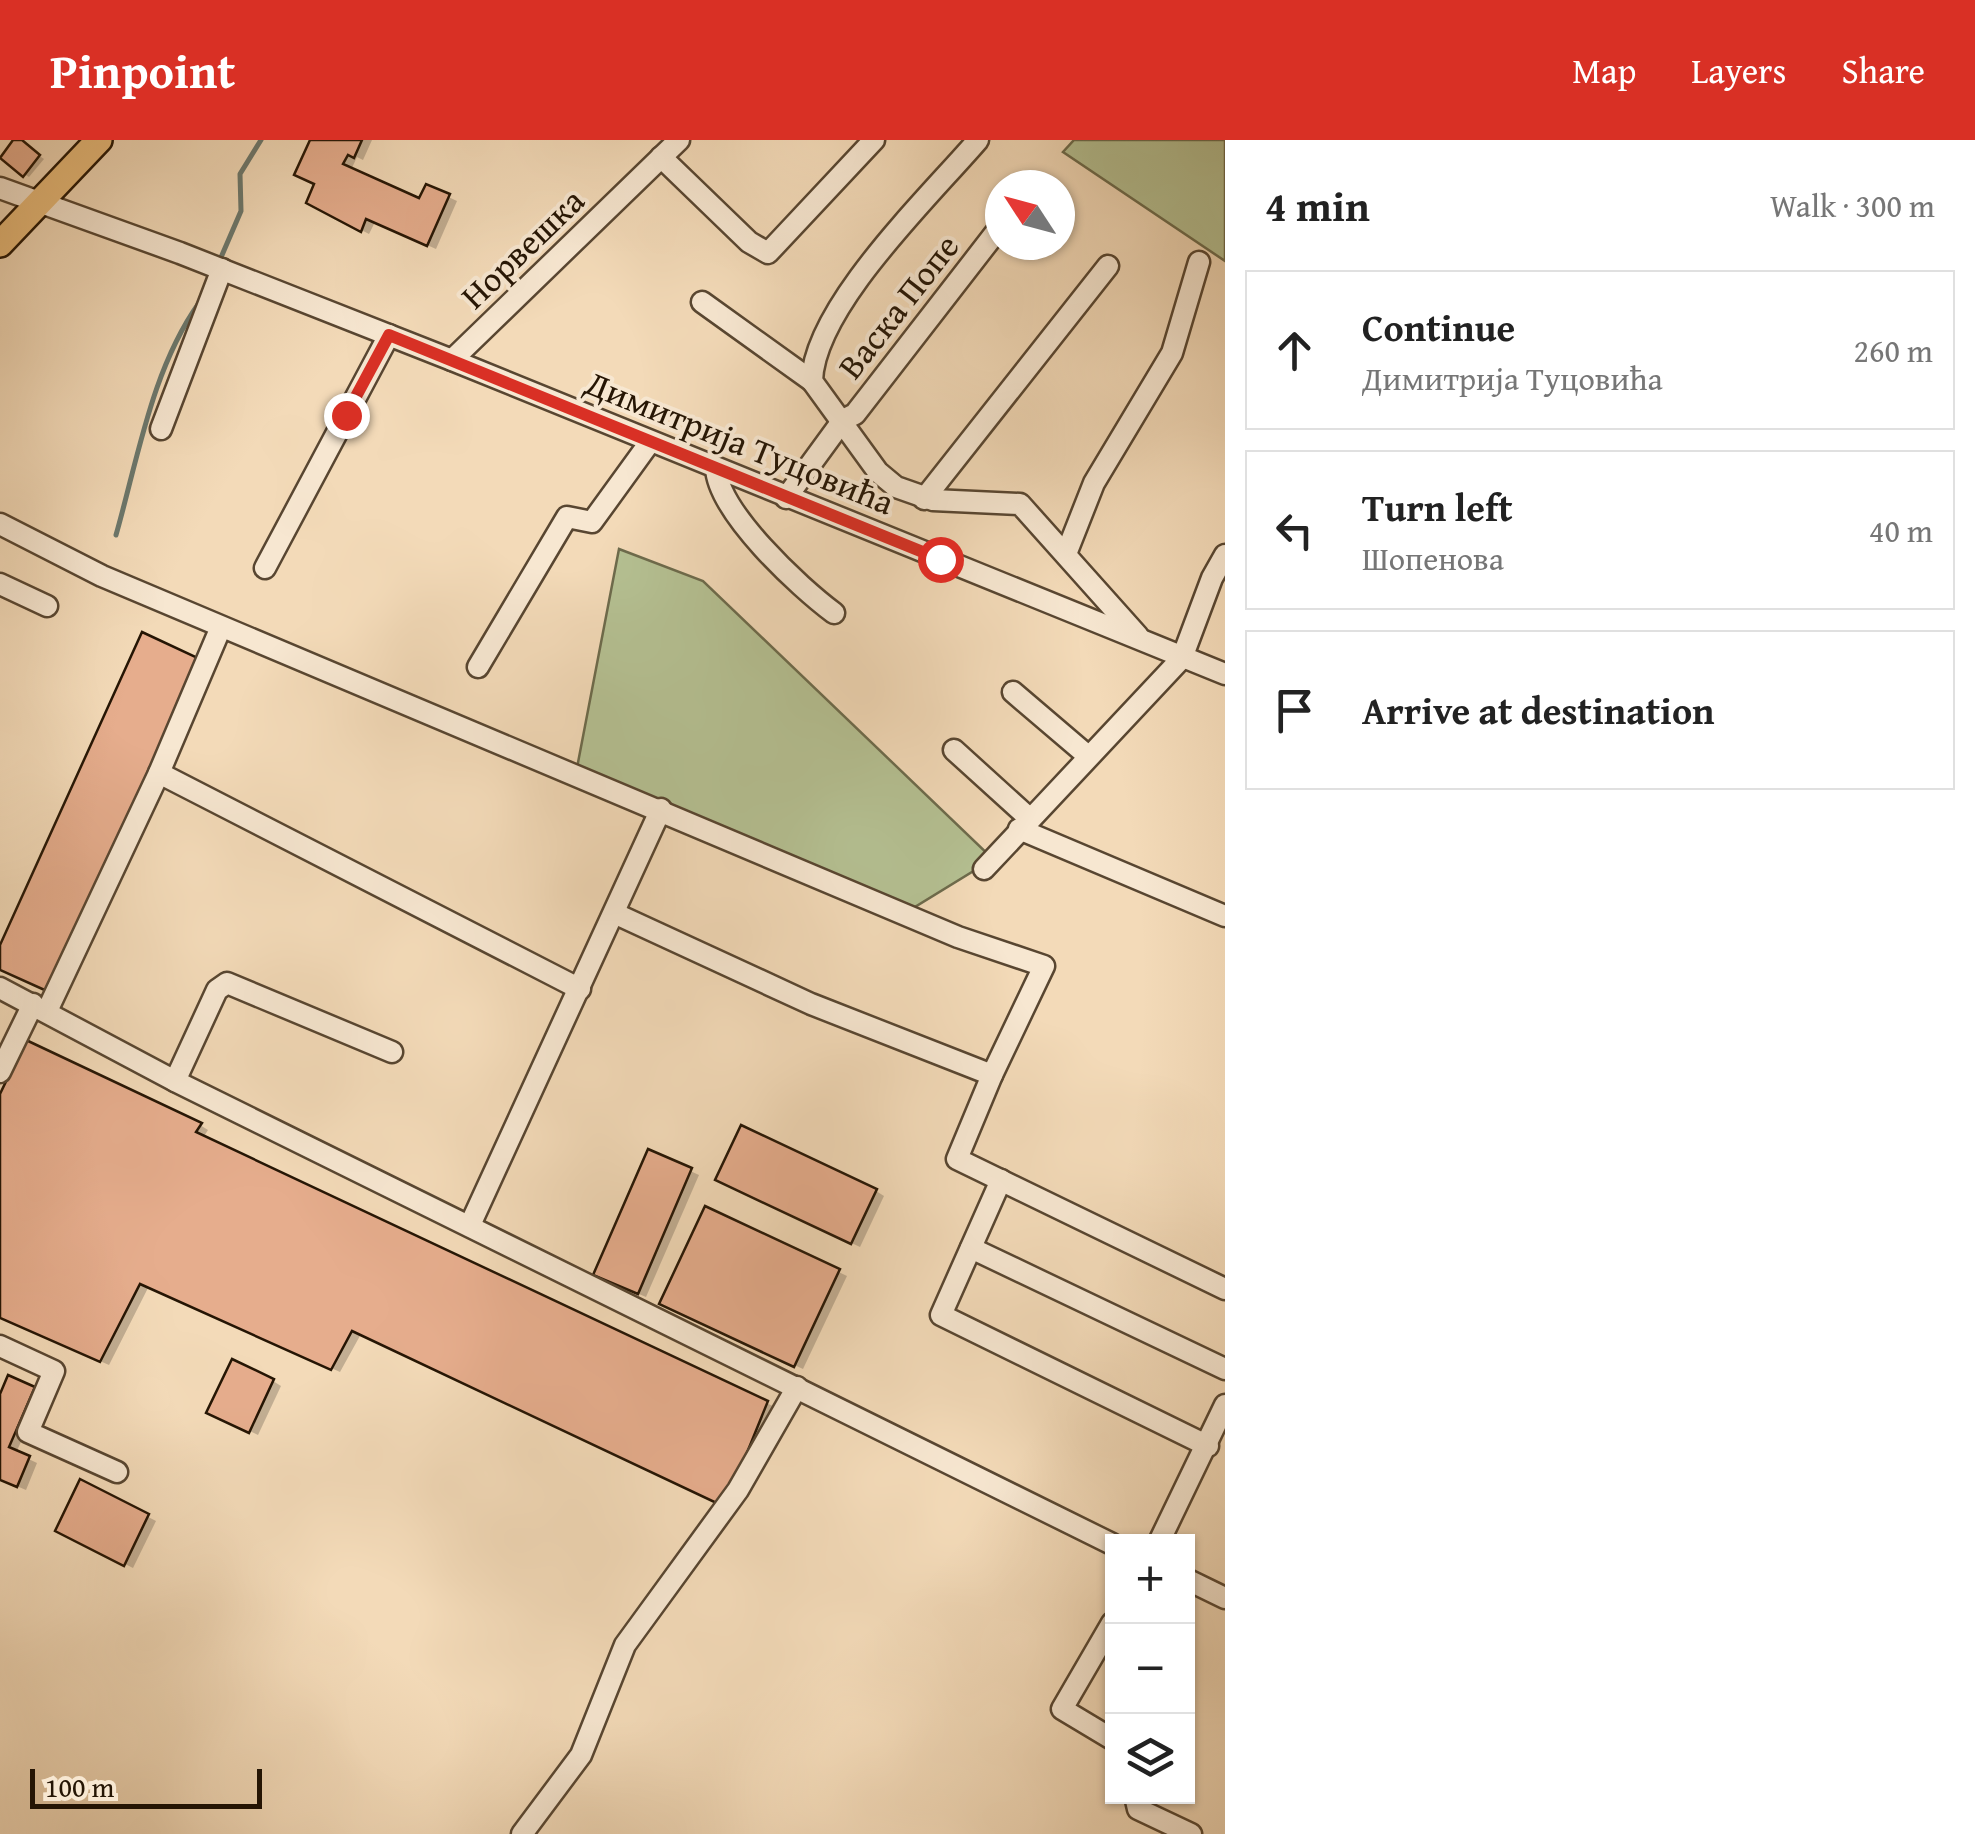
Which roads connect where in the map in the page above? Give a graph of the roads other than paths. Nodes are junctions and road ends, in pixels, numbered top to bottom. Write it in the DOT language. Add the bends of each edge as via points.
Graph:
graph roads {
  1 [pos="100,140"];
  2 [pos="679,140"];
  3 [pos="874,140"];
  4 [pos="978,140"];
  5 [pos="661,158"];
  6 [pos="0,188"];
  7 [pos="39,203"];
  8 [pos="0,244"];
  9 [pos="985,246"];
  10 [pos="1199,262"];
  11 [pos="1108,266"];
  12 [pos="226,271"];
  13 [pos="702,302"];
  14 [pos="389,335"];
  15 [pos="452,360"];
  16 [pos="812,381"];
  17 [pos="843,420"];
  18 [pos="161,429"];
  19 [pos="650,442"];
  20 [pos="716,468"];
  21 [pos="786,498"];
  22 [pos="924,499"];
  23 [pos="0,524"];
  24 [pos="1066,554"];
  25 [pos="1225,555"];
  26 [pos="264,568"];
  27 [pos="0,584"];
  28 [pos="48,606"];
  29 [pos="834,612"];
  30 [pos="221,627"];
  31 [pos="1142,641"];
  32 [pos="1182,658"];
  33 [pos="478,667"];
  34 [pos="1225,674"];
  35 [pos="1012,692"];
  36 [pos="954,750"];
  37 [pos="1088,756"];
  38 [pos="159,773"];
  39 [pos="662,809"];
  40 [pos="1024,823"];
  41 [pos="984,869"];
  42 [pos="616,914"];
  43 [pos="1225,916"];
  44 [pos="0,988"];
  45 [pos="580,989"];
  46 [pos="40,1008"];
  47 [pos="392,1052"];
  48 [pos="0,1072"];
  49 [pos="992,1075"];
  50 [pos="175,1081"];
  51 [pos="1001,1180"];
  52 [pos="470,1224"];
  53 [pos="971,1248"];
  54 [pos="1225,1289"];
  55 [pos="0,1346"];
  56 [pos="1225,1369"];
  57 [pos="796,1386"];
  58 [pos="1225,1405"];
  59 [pos="1208,1446"];
  60 [pos="117,1472"];
  61 [pos="1163,1534"];
  62 [pos="1105,1540"];
  63 [pos="1195,1583"];
  64 [pos="1225,1598"];
  65 [pos="1111,1624"];
  66 [pos="1105,1735"];
  67 [pos="1137,1804"];
  68 [pos="522,1834"];
  69 [pos="1191,1834"];
  1 -- 7 [label="main road"];
  2 -- 5 [label="street, Норвешка"];
  3 -- 5 [label="street" via="768,252 749,242"];
  4 -- 16 [label="street" via="849,292 818,350"];
  5 -- 15 [label="street, Норвешка"];
  6 -- 7 [label="street"];
  7 -- 8 [label="main road"];
  7 -- 12 [label="street, Димитрија Туцовића"];
  9 -- 17 [label="street, Васка Попе" via="855,414"];
  10 -- 24 [label="street" via="1172,353 1094,483"];
  11 -- 22 [label="street"];
  12 -- 14 [label="street, Димитрија Туцовића"];
  12 -- 18 [label="street"];
  13 -- 16 [label="street"];
  14 -- 15 [label="street, Димитрија Туцовића"];
  14 -- 26 [label="street"];
  15 -- 19 [label="street, Димитрија Туцовића"];
  16 -- 17 [label="street"];
  17 -- 21 [label="street, Васка Попе"];
  17 -- 22 [label="street" via="886,480"];
  19 -- 20 [label="street, Димитрија Туцовића"];
  19 -- 33 [label="street" via="592,522 566,517"];
  20 -- 21 [label="street, Димитрија Туцовића"];
  20 -- 29 [label="street" via="721,490 753,533"];
  21 -- 31 [label="street, Димитрија Туцовића"];
  22 -- 24 [label="street" via="1020,504"];
  23 -- 30 [label="street"];
  24 -- 31 [label="street"];
  25 -- 32 [label="street"];
  27 -- 28 [label="street"];
  30 -- 38 [label="street"];
  30 -- 39 [label="street"];
  31 -- 32 [label="street, Димитрија Туцовића"];
  32 -- 34 [label="street, Димитрија Туцовића"];
  32 -- 37 [label="street"];
  35 -- 37 [label="street"];
  36 -- 40 [label="street"];
  37 -- 40 [label="street"];
  38 -- 45 [label="street"];
  38 -- 46 [label="street"];
  39 -- 42 [label="street"];
  39 -- 49 [label="street" via="958,937 1044,966"];
  40 -- 41 [label="street"];
  40 -- 43 [label="street"];
  42 -- 45 [label="street"];
  42 -- 49 [label="street" via="811,1004"];
  44 -- 46 [label="street"];
  45 -- 52 [label="street"];
  46 -- 48 [label="street"];
  46 -- 50 [label="street"];
  47 -- 50 [label="street" via="227,983 217,990"];
  49 -- 51 [label="street" via="958,1159"];
  50 -- 52 [label="street"];
  51 -- 53 [label="street"];
  51 -- 54 [label="street"];
  52 -- 57 [label="street"];
  53 -- 56 [label="street"];
  53 -- 59 [label="street" via="941,1315"];
  55 -- 60 [label="street" via="54,1371 28,1432"];
  57 -- 62 [label="street"];
  57 -- 68 [label="street" via="738,1490 624,1645 582,1756"];
  58 -- 59 [label="street"];
  59 -- 61 [label="street"];
  63 -- 64 [label="street"];
  65 -- 66 [label="street" via="1062,1709"];
  67 -- 69 [label="street"];
}
